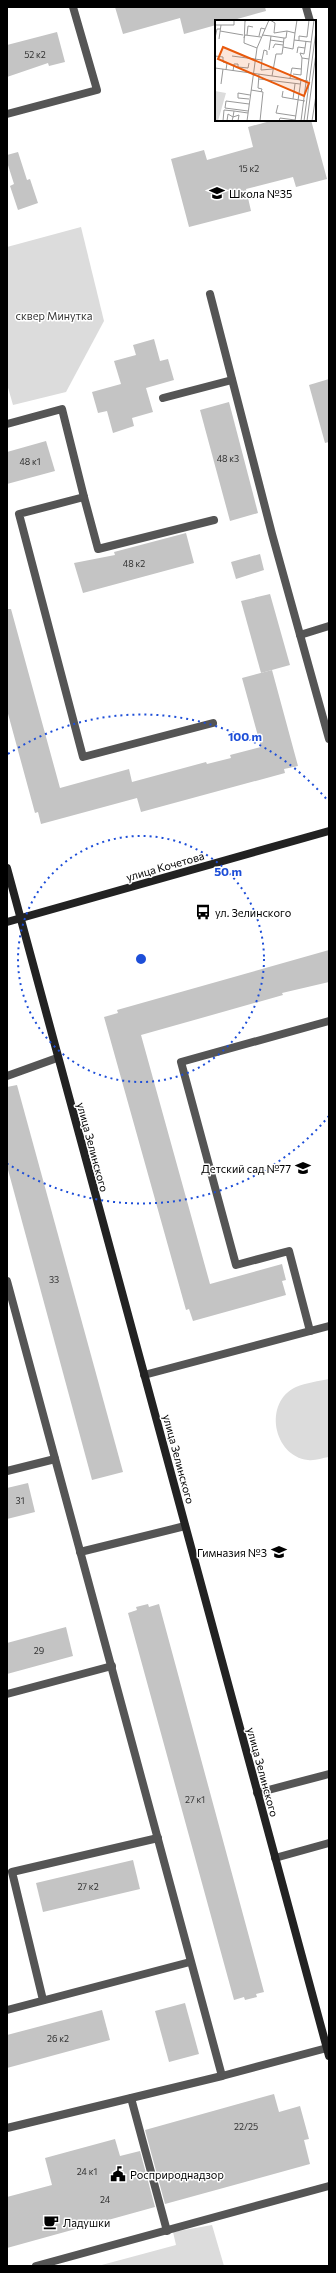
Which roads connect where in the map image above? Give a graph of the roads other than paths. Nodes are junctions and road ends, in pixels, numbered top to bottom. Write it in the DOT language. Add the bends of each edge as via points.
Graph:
graph roads {
  1 [pos="74,7"];
  2 [pos="306,7"];
  3 [pos="310,20"];
  4 [pos="7,114"];
  5 [pos="210,294"];
  6 [pos="232,380"];
  7 [pos="163,398"];
  8 [pos="7,424"];
  9 [pos="84,497"];
  10 [pos="214,520"];
  11 [pos="329,626"];
  12 [pos="300,635"];
  13 [pos="214,723"];
  14 [pos="327,725"];
  15 [pos="329,738"];
  16 [pos="329,831"];
  17 [pos="7,868"];
  18 [pos="20,918"];
  19 [pos="7,922"];
  20 [pos="329,1021"];
  21 [pos="57,1058"];
  22 [pos="7,1076"];
  23 [pos="7,1281"];
  24 [pos="329,1326"];
  25 [pos="310,1331"];
  26 [pos="144,1375"];
  27 [pos="55,1459"];
  28 [pos="7,1471"];
  29 [pos="185,1526"];
  30 [pos="80,1552"];
  31 [pos="112,1666"];
  32 [pos="7,1694"];
  33 [pos="329,1774"];
  34 [pos="257,1793"];
  35 [pos="158,1838"];
  36 [pos="329,1843"];
  37 [pos="275,1858"];
  38 [pos="190,1962"];
  39 [pos="43,2000"];
  40 [pos="7,2010"];
  41 [pos="328,2052"];
  42 [pos="222,2076"];
  43 [pos="131,2098"];
  44 [pos="7,2128"];
  45 [pos="329,2186"];
  46 [pos="167,2231"];
  47 [pos="36,2266"];
  1 -- 4 [label="street" via="97,90"];
  2 -- 3 [label="street"];
  5 -- 6 [label="street"];
  6 -- 7 [label="street"];
  6 -- 12 [label="street"];
  8 -- 9 [label="street" via="62,409"];
  9 -- 10 [label="street" via="98,549"];
  9 -- 13 [label="street" via="19,514 83,757"];
  11 -- 12 [label="street"];
  12 -- 14 [label="street"];
  14 -- 15 [label="street"];
  16 -- 18 [label="street, улица Кочетова"];
  17 -- 18 [label="street, улица Зелинского"];
  18 -- 19 [label="street, улица Кочетова"];
  18 -- 21 [label="street, улица Зелинского"];
  20 -- 25 [label="street" via="181,1062 236,1265 289,1251"];
  21 -- 22 [label="street"];
  21 -- 26 [label="street, улица Зелинского"];
  23 -- 27 [label="street"];
  24 -- 25 [label="street"];
  25 -- 26 [label="street"];
  26 -- 29 [label="street, улица Зелинского"];
  27 -- 28 [label="street"];
  27 -- 30 [label="street"];
  29 -- 30 [label="street"];
  29 -- 34 [label="street, улица Зелинского"];
  30 -- 31 [label="street"];
  31 -- 32 [label="street"];
  31 -- 35 [label="street"];
  33 -- 34 [label="street"];
  34 -- 37 [label="street, улица Зелинского"];
  35 -- 38 [label="street"];
  35 -- 39 [label="street" via="12,1872"];
  36 -- 37 [label="street"];
  37 -- 41 [label="street, улица Зелинского"];
  38 -- 39 [label="street"];
  38 -- 42 [label="street"];
  39 -- 40 [label="street"];
  41 -- 42 [label="street"];
  42 -- 43 [label="street"];
  43 -- 44 [label="street"];
  43 -- 46 [label="street"];
  45 -- 46 [label="street"];
  46 -- 47 [label="street"];
}
